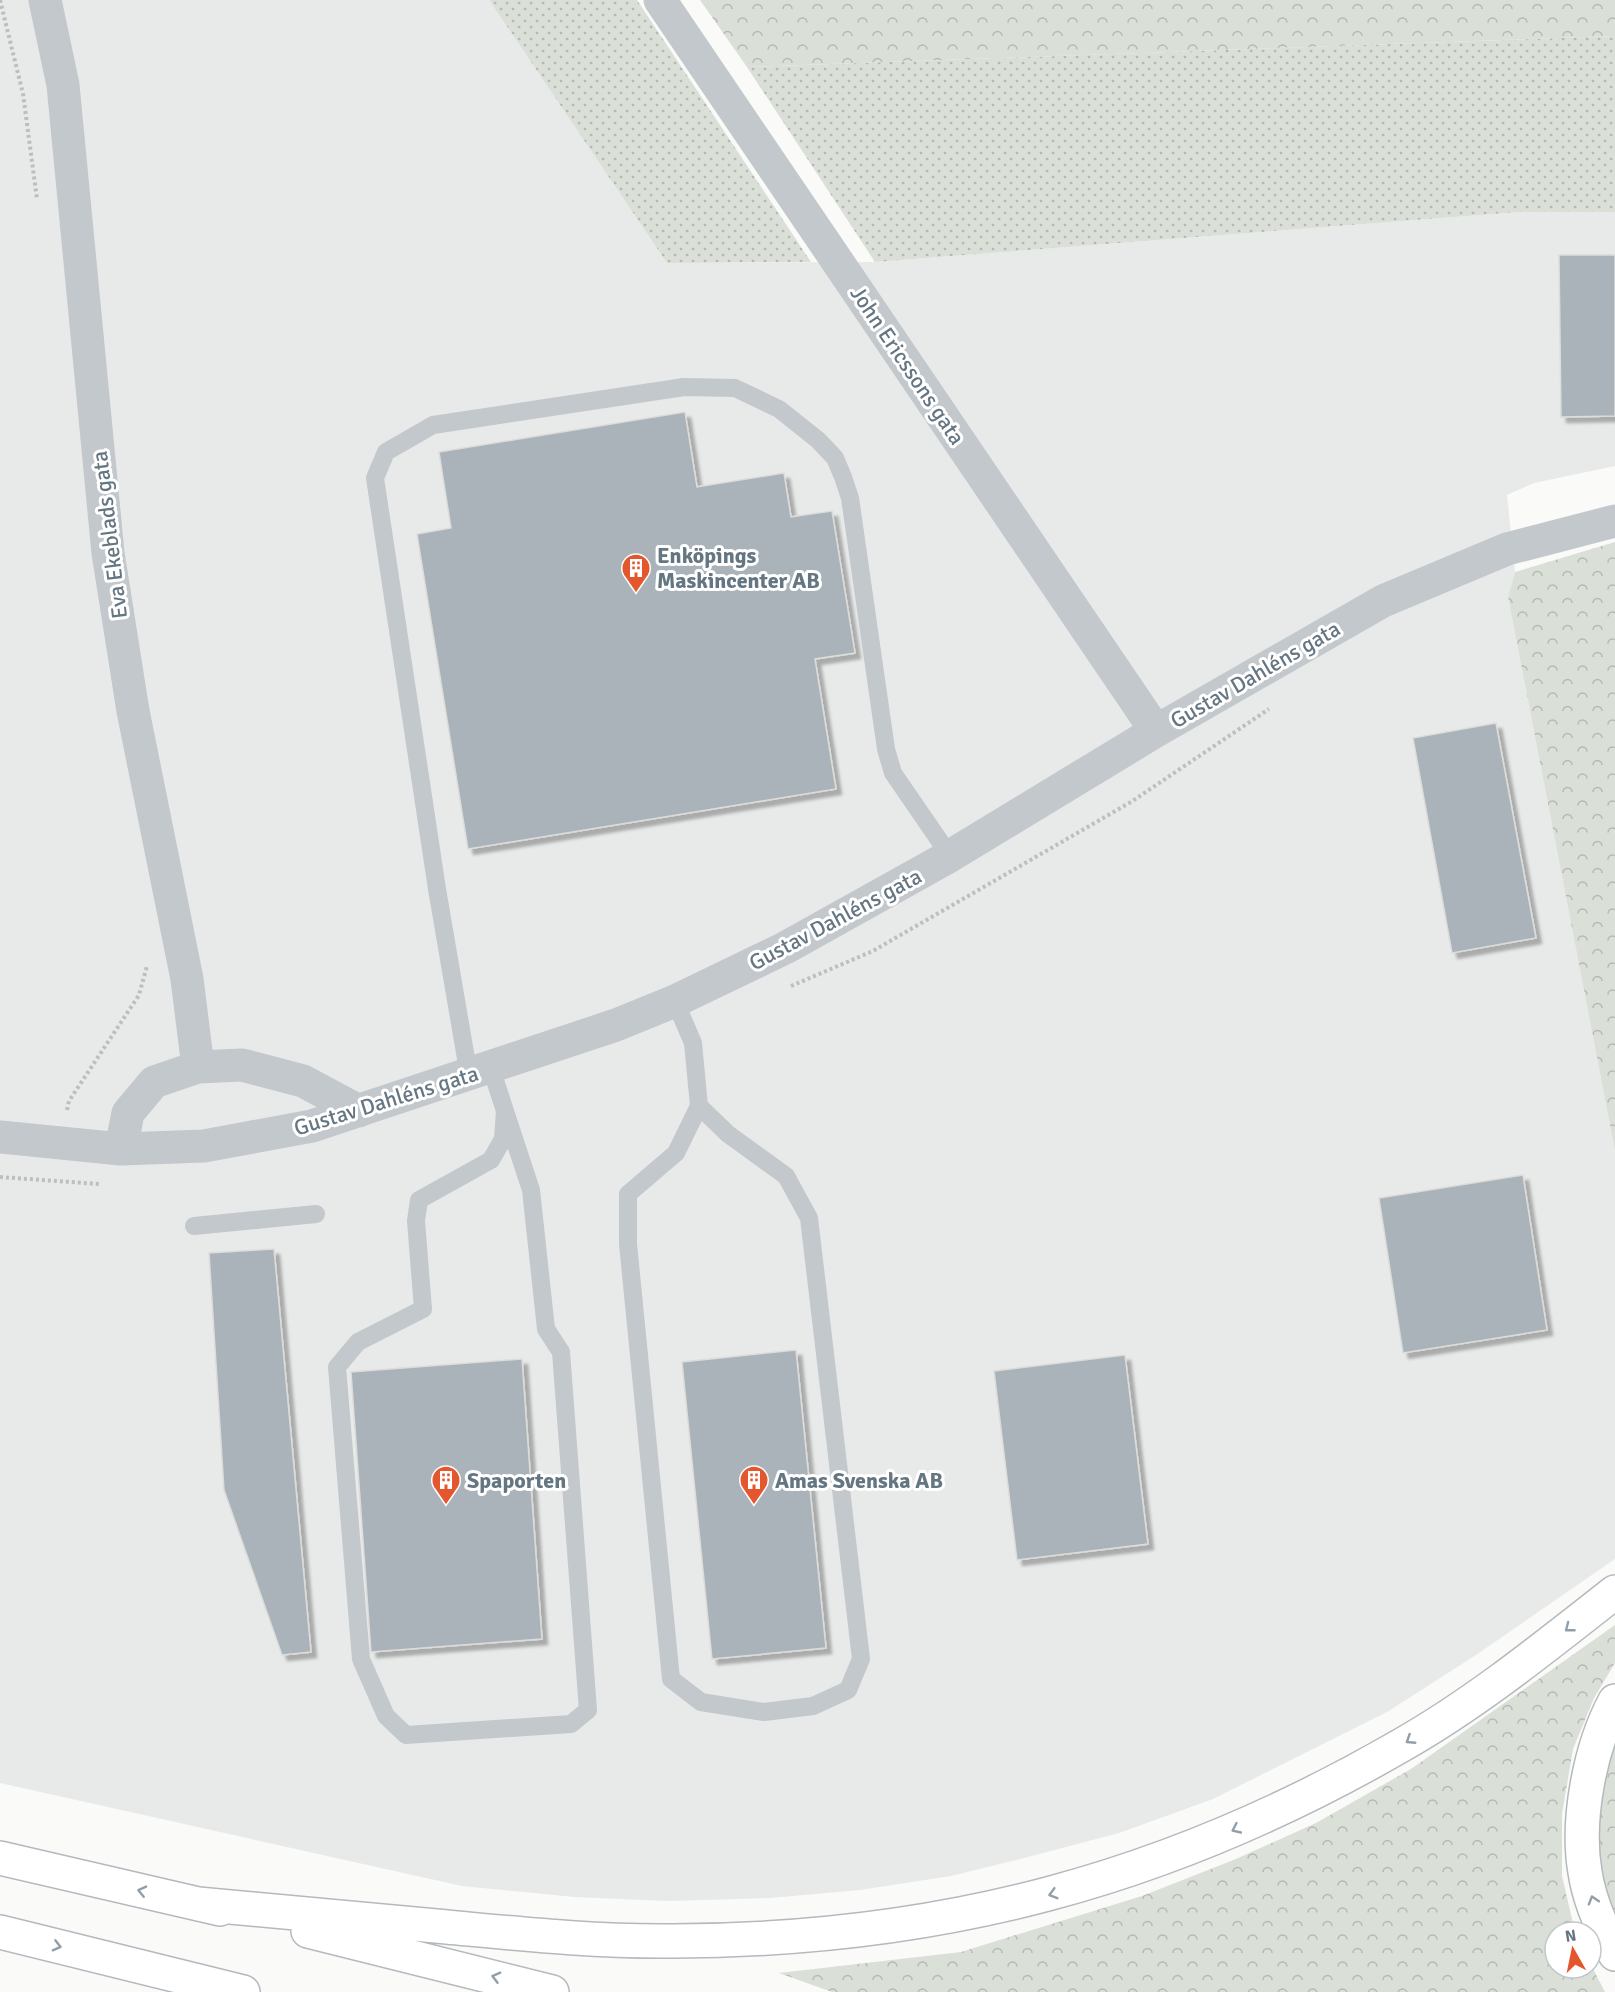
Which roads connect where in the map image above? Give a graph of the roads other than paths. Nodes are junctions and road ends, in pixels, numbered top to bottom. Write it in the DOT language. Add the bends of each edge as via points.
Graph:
graph roads {
  1 [pos="45,0"];
  2 [pos="660,0"];
  3 [pos="1615,522"];
  4 [pos="1156,730"];
  5 [pos="950,856"];
  6 [pos="675,1001"];
  7 [pos="198,1067"];
  8 [pos="480,1072"];
  9 [pos="699,1106"];
  10 [pos="359,1111"];
  11 [pos="505,1111"];
  12 [pos="0,1137"];
  13 [pos="121,1149"];
  14 [pos="316,1214"];
  15 [pos="194,1226"];
  16 [pos="1615,1592"];
  17 [pos="1615,1701"];
  18 [pos="0,1858"];
  19 [pos="198,1904"];
  20 [pos="0,1932"];
  21 [pos="1615,1954"];
  22 [pos="243,1992"];
  23 [pos="552,1992"];
  1 -- 7 [label="street, Eva Ekeblads gata" via="63,86 108,553 134,711 187,979"];
  2 -- 4 [label="street, John Ericssons gata"];
  3 -- 4 [label="street, Gustav Dahléns gata" via="1507,549 1383,601"];
  4 -- 5 [label="street, Gustav Dahléns gata"];
  5 -- 6 [label="street, Gustav Dahléns gata" via="785,948"];
  5 -- 8 [label="lane" via="893,773 886,749 850,498 835,458 810,434 779,410 735,388 684,387 433,425 413,434 386,452 375,478 437,889"];
  6 -- 8 [label="street, Gustav Dahléns gata"];
  6 -- 9 [label="lane" via="693,1043"];
  7 -- 10 [label="street" via="242,1065 303,1081"];
  7 -- 13 [label="street" via="154,1082 128,1113"];
  8 -- 10 [label="street, Gustav Dahléns gata"];
  8 -- 11 [label="lane"];
  9 -- 9 [label="lane" via="676,1153 628,1194 628,1244 671,1679 701,1702 764,1712 813,1706 848,1690 861,1659 809,1218 786,1176 728,1134"];
  10 -- 13 [label="street, Gustav Dahléns gata" via="312,1126 204,1146"];
  11 -- 11 [label="lane" via="531,1190 546,1329 561,1353 588,1710 571,1724 406,1735 386,1716 361,1659 338,1367 358,1342 423,1309 416,1221 419,1200 490,1160 503,1138"];
  12 -- 13 [label="street, Gustav Dahléns gata"];
  14 -- 15 [label="lane"];
  16 -- 19 [label="highway, one-way" via="1404,1744 1314,1793 1229,1833 1133,1869 1047,1896 956,1917 793,1937 670,1941 569,1939"];
  21 -- 17 [label="highway, one-way" via="1602,1929 1584,1872 1584,1813 1593,1755"];
  19 -- 18 [label="highway, one-way"];
  23 -- 19 [label="highway, one-way"];
  20 -- 22 [label="highway, one-way"];
}
